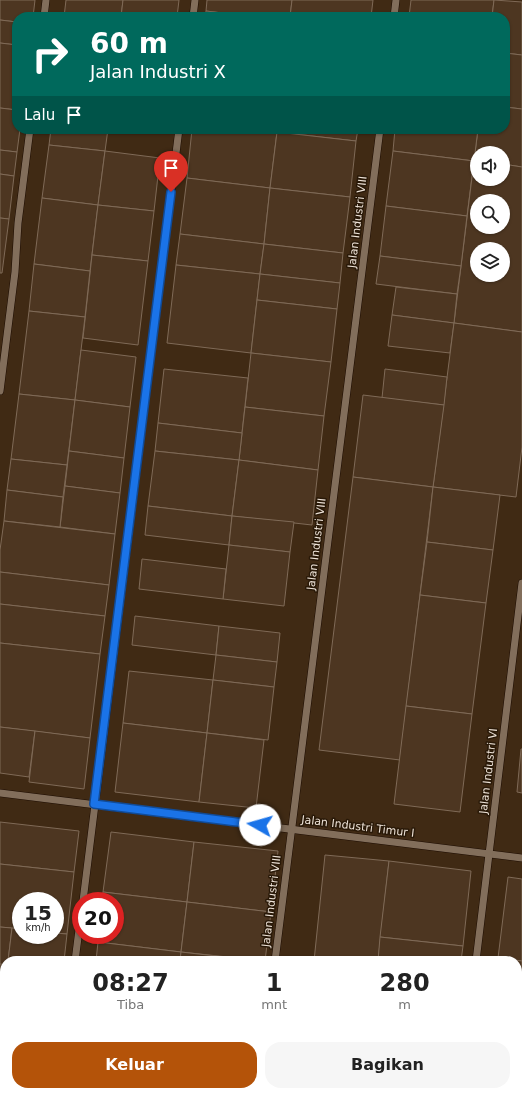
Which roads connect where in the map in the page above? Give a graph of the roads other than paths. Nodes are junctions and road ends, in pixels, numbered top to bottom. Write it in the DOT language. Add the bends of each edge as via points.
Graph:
graph roads {
  1 [pos="46,0"];
  2 [pos="195,0"];
  3 [pos="396,0"];
  4 [pos="45,12"];
  5 [pos="194,12"];
  6 [pos="395,12"];
  7 [pos="29,134"];
  8 [pos="178,134"];
  9 [pos="379,134"];
  10 [pos="0,391"];
  11 [pos="522,583"];
  12 [pos="0,793"];
  13 [pos="94,804"];
  14 [pos="291,829"];
  15 [pos="488,854"];
  16 [pos="522,858"];
  17 [pos="84,892"];
  18 [pos="77,944"];
  19 [pos="76,956"];
  20 [pos="276,956"];
  21 [pos="477,956"];
  1 -- 4 [label="lane"];
  2 -- 5 [label="lane"];
  3 -- 6 [label="lane"];
  7 -- 10 [label="lane"];
  8 -- 13 [label="lane"];
  9 -- 14 [label="lane, Jalan Industri VIII"];
  11 -- 15 [label="lane, Jalan Industri VI"];
  12 -- 13 [label="lane, Jalan Industri Timur I"];
  13 -- 14 [label="lane, Jalan Industri Timur I"];
  13 -- 17 [label="lane"];
  14 -- 15 [label="lane, Jalan Industri Timur I"];
  14 -- 20 [label="lane, Jalan Industri VIII"];
  15 -- 16 [label="lane, Jalan Industri Timur I"];
  15 -- 21 [label="lane, Jalan Industri VI"];
  18 -- 19 [label="lane"];
}
